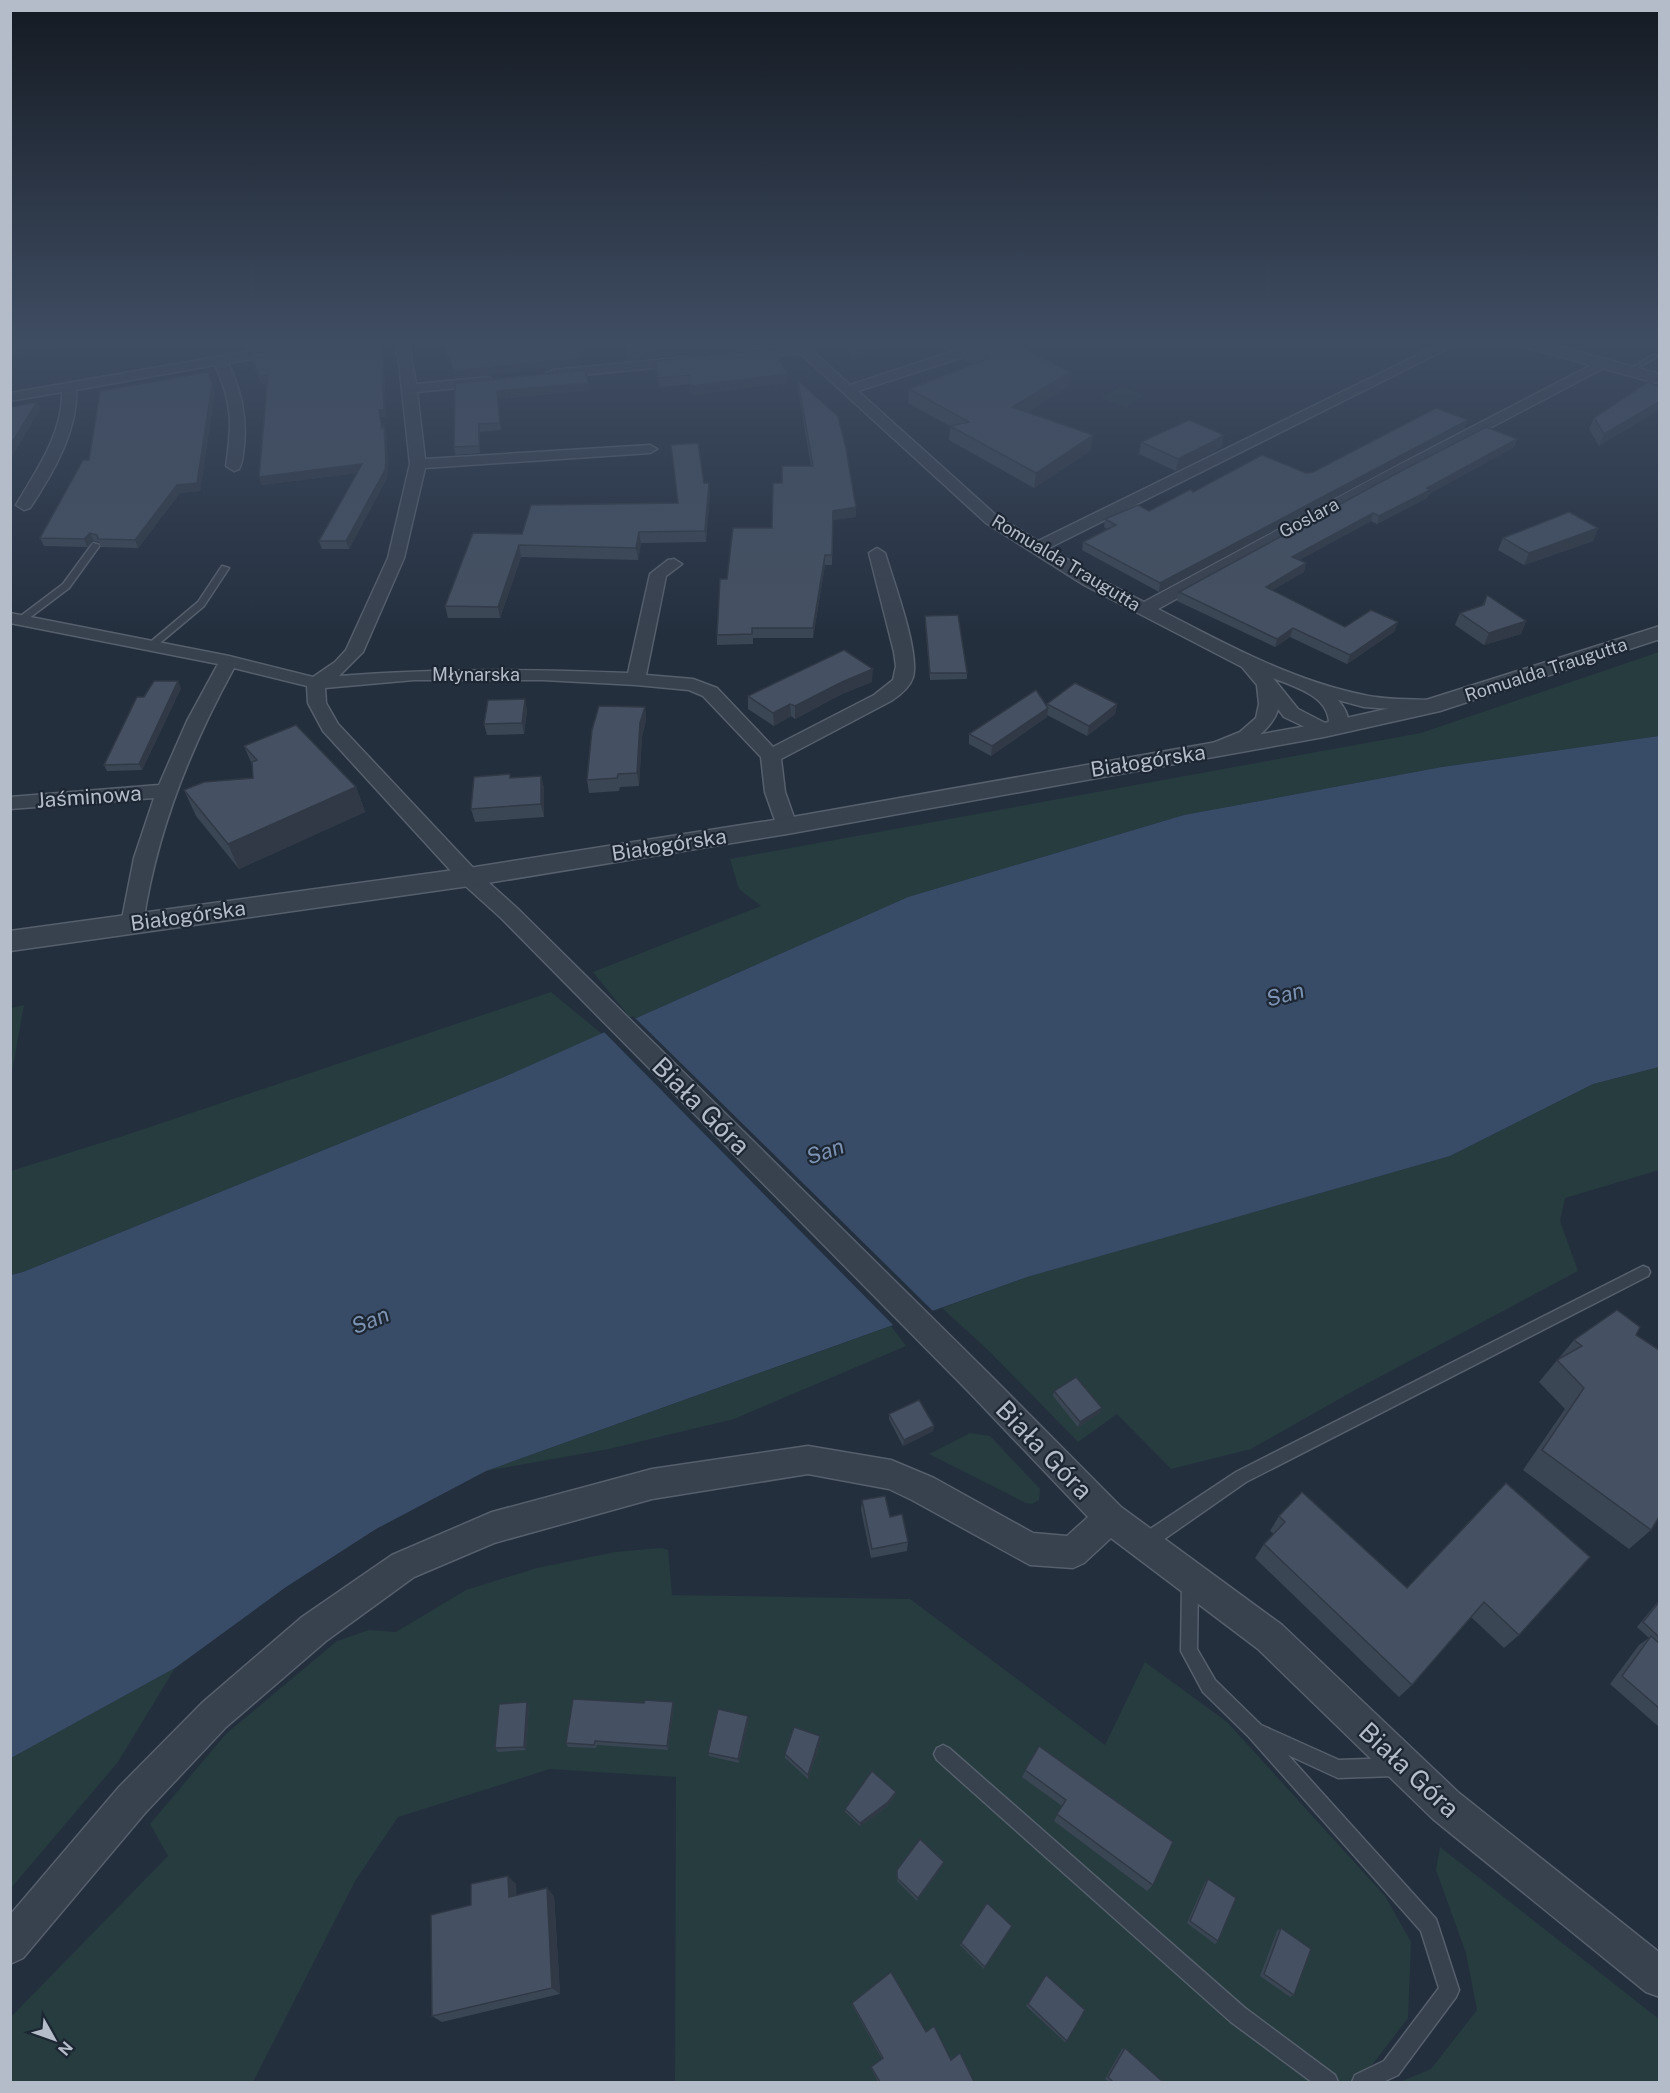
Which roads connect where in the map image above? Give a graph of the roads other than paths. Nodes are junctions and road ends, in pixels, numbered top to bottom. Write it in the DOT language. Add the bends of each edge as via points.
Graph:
graph roads {
  1 [pos="59,439"];
  2 [pos="237,439"];
  3 [pos="415,439"];
  4 [pos="902,439"];
  5 [pos="1258,439"];
  6 [pos="1460,439"];
  7 [pos="650,449"];
  8 [pos="418,464"];
  9 [pos="234,466"];
  10 [pos="24,505"];
  11 [pos="96,545"];
  12 [pos="1036,548"];
  13 [pos="877,553"];
  14 [pos="674,564"];
  15 [pos="225,568"];
  16 [pos="1143,610"];
  17 [pos="16,619"];
  18 [pos="1659,632"];
  19 [pos="151,646"];
  20 [pos="229,661"];
  21 [pos="1249,663"];
  22 [pos="636,679"];
  23 [pos="1266,682"];
  24 [pos="316,683"];
  25 [pos="1310,686"];
  26 [pos="1432,706"];
  27 [pos="1331,729"];
  28 [pos="1211,750"];
  29 [pos="771,756"];
  30 [pos="167,791"];
  31 [pos="10,803"];
  32 [pos="787,826"];
  33 [pos="469,877"];
  34 [pos="132,924"];
  35 [pos="10,941"];
  36 [pos="1643,1272"];
  37 [pos="1110,1518"];
  38 [pos="1143,1544"];
  39 [pos="1190,1578"];
  40 [pos="1255,1731"];
  41 [pos="943,1754"];
  42 [pos="1404,1767"];
  43 [pos="10,1945"];
  44 [pos="1659,1978"];
  45 [pos="1328,2082"];
  46 [pos="1362,2082"];
  1 -- 10 [label="street"];
  2 -- 9 [label="street"];
  3 -- 8 [label="street"];
  4 -- 12 [label="street, Romualda Traugutta" via="992,520"];
  5 -- 12 [label="street"];
  6 -- 16 [label="street, Goslara"];
  7 -- 8 [label="street"];
  8 -- 24 [label="street" via="396,558 354,652"];
  11 -- 17 [label="lane" via="66,586"];
  12 -- 16 [label="street, Romualda Traugutta"];
  13 -- 29 [label="street" via="904,657 904,676 894,691 881,699"];
  14 -- 22 [label="street" via="658,574"];
  15 -- 19 [label="lane" via="201,604"];
  16 -- 21 [label="street, Romualda Traugutta"];
  17 -- 19 [label="street, Młynarska"];
  18 -- 26 [label="street, Romualda Traugutta"];
  19 -- 20 [label="street, Młynarska"];
  20 -- 24 [label="street, Młynarska"];
  20 -- 30 [label="street, Jaśminowa"];
  21 -- 23 [label="street, Romualda Traugutta"];
  21 -- 25 [label="street, Romualda Traugutta"];
  22 -- 24 [label="street, Młynarska" via="414,675"];
  22 -- 29 [label="street, Młynarska" via="693,685 710,692"];
  23 -- 27 [label="street, Romualda Traugutta" via="1291,713"];
  23 -- 28 [label="street" via="1268,713 1261,724 1247,736"];
  24 -- 33 [label="street" via="317,703 330,727"];
  25 -- 26 [label="street, Romualda Traugutta" via="1364,701"];
  25 -- 27 [label="street, Romualda Traugutta" via="1333,703 1340,715"];
  26 -- 27 [label="street, Romualda Traugutta"];
  27 -- 28 [label="street, Białogórska"];
  28 -- 32 [label="street, Białogórska"];
  29 -- 32 [label="street" via="775,792"];
  30 -- 31 [label="street, Jaśminowa"];
  30 -- 34 [label="street, Jaśminowa" via="135,900"];
  32 -- 33 [label="street, Białogórska"];
  33 -- 34 [label="street, Białogórska"];
  33 -- 37 [label="street, Biała Góra"];
  34 -- 35 [label="street, Białogórska"];
  36 -- 38 [label="lane" via="1241,1477"];
  37 -- 38 [label="street, Biała Góra"];
  37 -- 43 [label="street" via="1073,1552 1030,1550 891,1475 808,1460 652,1484 492,1528 403,1566 314,1629 241,1691 132,1800"];
  38 -- 39 [label="street, Biała Góra"];
  39 -- 40 [label="lane" via="1189,1651 1209,1686"];
  39 -- 42 [label="street, Biała Góra" via="1270,1637"];
  40 -- 42 [label="lane" via="1338,1769"];
  40 -- 46 [label="lane" via="1429,1926 1449,1990 1391,2068"];
  41 -- 45 [label="lane" via="1238,2015"];
  42 -- 44 [label="street, Biała Góra" via="1446,1806"];
}
